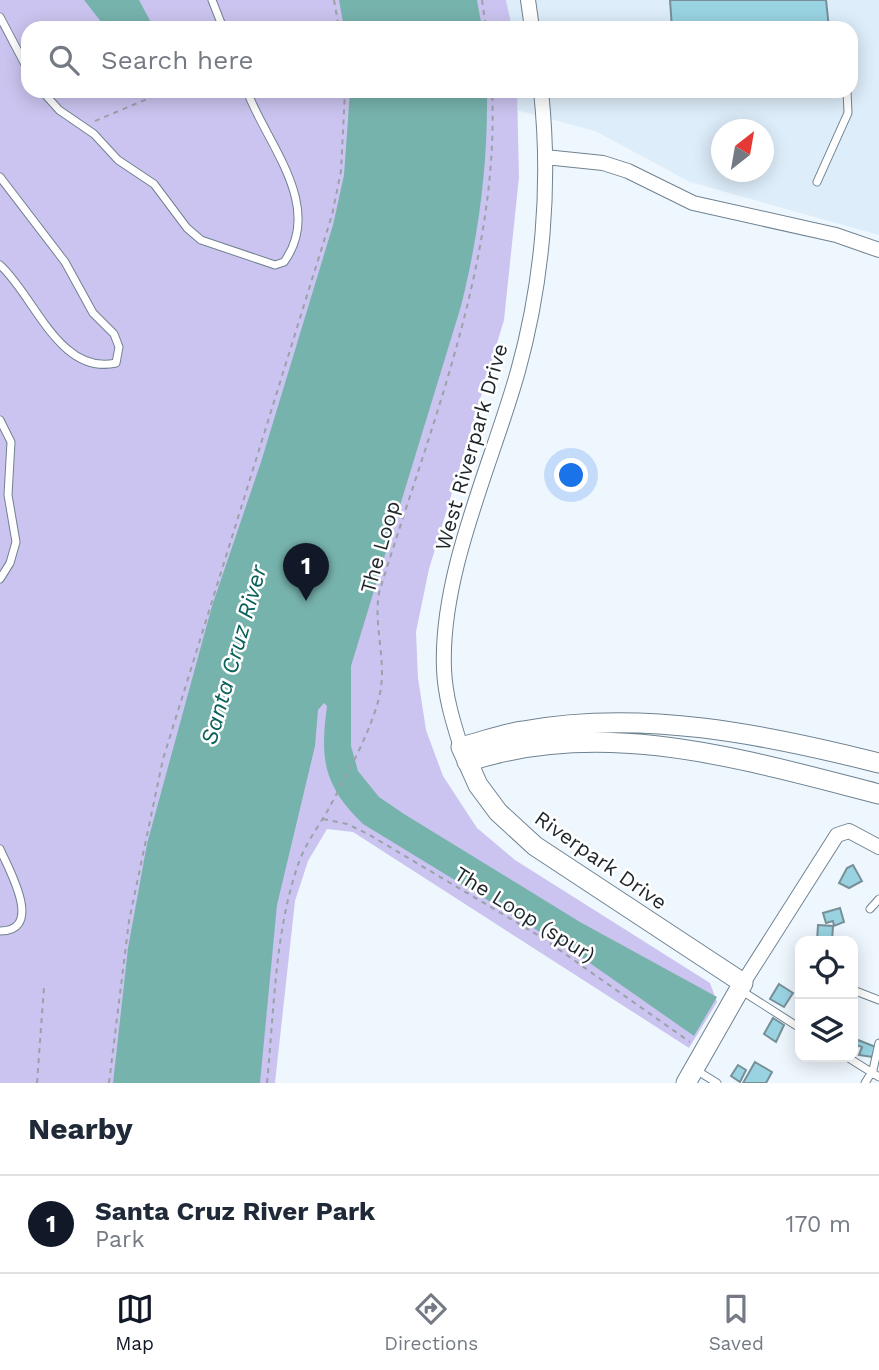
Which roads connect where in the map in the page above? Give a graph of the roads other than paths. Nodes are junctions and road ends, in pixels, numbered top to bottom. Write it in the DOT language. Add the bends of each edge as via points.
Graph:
graph roads {
  1 [pos="212,0"];
  2 [pos="528,0"];
  3 [pos="0,17"];
  4 [pos="220,21"];
  5 [pos="531,21"];
  6 [pos="21,57"];
  7 [pos="49,98"];
  8 [pos="250,98"];
  9 [pos="541,98"];
  10 [pos="847,98"];
  11 [pos="545,157"];
  12 [pos="0,177"];
  13 [pos="817,181"];
  14 [pos="879,250"];
  15 [pos="0,265"];
  16 [pos="0,420"];
  17 [pos="0,579"];
  18 [pos="464,755"];
  19 [pos="879,763"];
  20 [pos="879,794"];
  21 [pos="879,848"];
  22 [pos="0,849"];
  23 [pos="879,900"];
  24 [pos="870,909"];
  25 [pos="0,931"];
  26 [pos="741,987"];
  27 [pos="858,992"];
  28 [pos="879,1000"];
  29 [pos="795,1025"];
  30 [pos="879,1043"];
  31 [pos="855,1062"];
  32 [pos="875,1074"];
  33 [pos="690,1076"];
  34 [pos="717,1083"];
  35 [pos="865,1083"];
  1 -- 4 [label="lane"];
  2 -- 5 [label="street"];
  3 -- 6 [label="lane"];
  7 -- 8 [label="lane" via="118,160 154,184 201,240 275,265 284,262 296,239 297,197"];
  9 -- 11 [label="street, West Riverpark Drive"];
  10 -- 13 [label="lane" via="848,113"];
  11 -- 14 [label="street" via="603,163 693,203 836,235"];
  11 -- 18 [label="street, West Riverpark Drive" via="545,225 519,368 452,584 444,633 447,695"];
  12 -- 15 [label="lane" via="65,262 93,313 114,334 119,347 116,363 92,366 78,357 40,321"];
  16 -- 17 [label="lane" via="11,442 8,495 16,542"];
  18 -- 19 [label="street" via="523,731 601,723 701,727"];
  18 -- 20 [label="street" via="550,745 661,745 723,754"];
  18 -- 26 [label="street, Riverpark Drive" via="478,785 498,811 535,846"];
  21 -- 26 [label="street" via="849,831 837,835"];
  22 -- 25 [label="lane" via="22,901 22,917 15,926"];
  23 -- 24 [label="lane"];
  26 -- 29 [label="lane"];
  26 -- 33 [label="street"];
  27 -- 28 [label="lane"];
  30 -- 32 [label="lane"];
  31 -- 32 [label="lane"];
  32 -- 35 [label="lane"];
  33 -- 34 [label="lane"];
}
